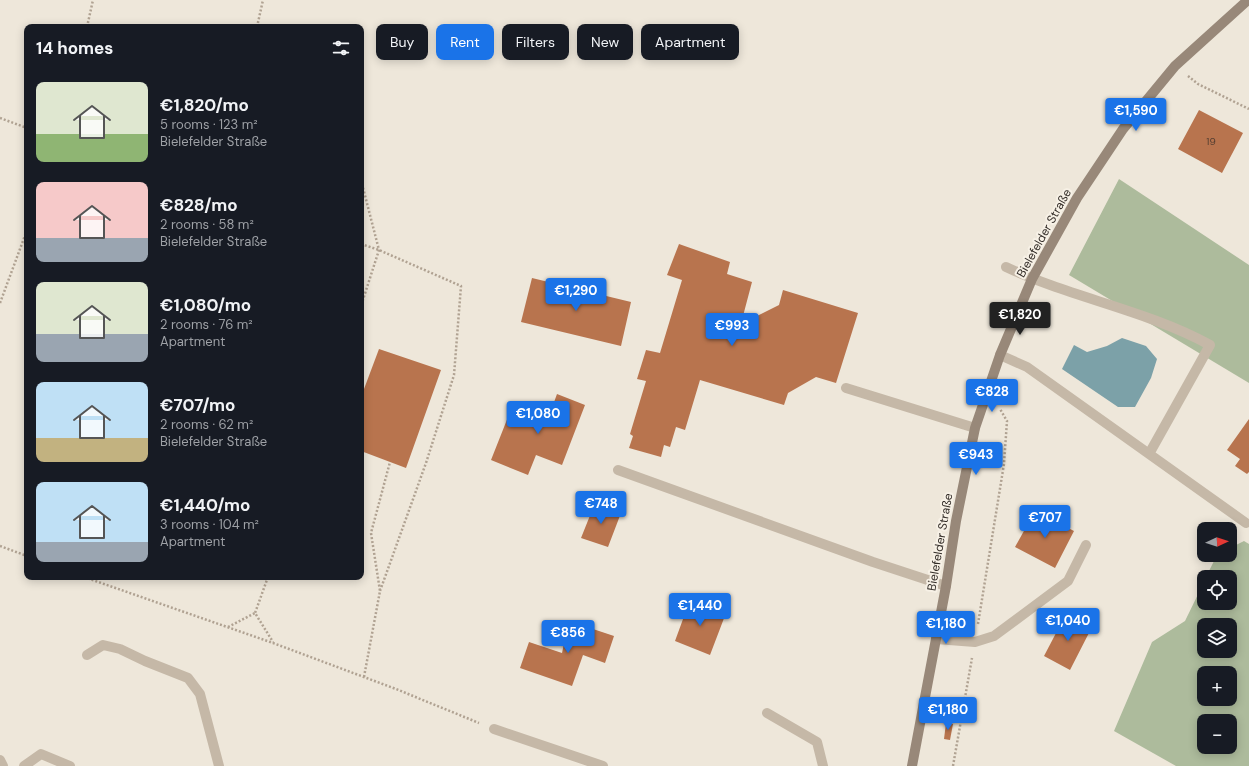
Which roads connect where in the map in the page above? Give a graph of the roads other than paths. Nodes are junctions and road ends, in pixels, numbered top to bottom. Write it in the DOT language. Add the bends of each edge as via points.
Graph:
graph roads {
  1 [pos="1248,0"];
  2 [pos="1006,267"];
  3 [pos="1032,279"];
  4 [pos="1000,355"];
  5 [pos="846,388"];
  6 [pos="975,428"];
  7 [pos="1149,454"];
  8 [pos="618,470"];
  9 [pos="1246,523"];
  10 [pos="1086,545"];
  11 [pos="946,586"];
  12 [pos="936,639"];
  13 [pos="87,655"];
  14 [pos="767,713"];
  15 [pos="494,729"];
  16 [pos="0,760"];
  17 [pos="3,766"];
  18 [pos="24,766"];
  19 [pos="70,766"];
  20 [pos="219,766"];
  21 [pos="603,766"];
  22 [pos="824,766"];
  23 [pos="912,766"];
  1 -- 3 [label="main road, Bielefelder Straße" via="1175,66 1123,129 1077,198"];
  2 -- 3 [label="lane"];
  3 -- 4 [label="main road, Bielefelder Straße"];
  3 -- 7 [label="lane" via="1156,320 1188,333 1210,346"];
  4 -- 6 [label="main road, Bielefelder Straße"];
  4 -- 7 [label="lane" via="1027,367"];
  5 -- 6 [label="lane"];
  6 -- 11 [label="main road, Bielefelder Straße"];
  7 -- 9 [label="lane"];
  8 -- 11 [label="lane"];
  10 -- 12 [label="lane" via="1068,581 994,636 975,642"];
  11 -- 12 [label="main road, Bielefelder Straße"];
  12 -- 23 [label="main road, Bielefelder Straße"];
  13 -- 20 [label="lane" via="103,645 120,649 188,678 200,694"];
  14 -- 22 [label="lane" via="817,742"];
  15 -- 21 [label="lane"];
  16 -- 17 [label="lane"];
  18 -- 19 [label="lane" via="41,754"];
}
